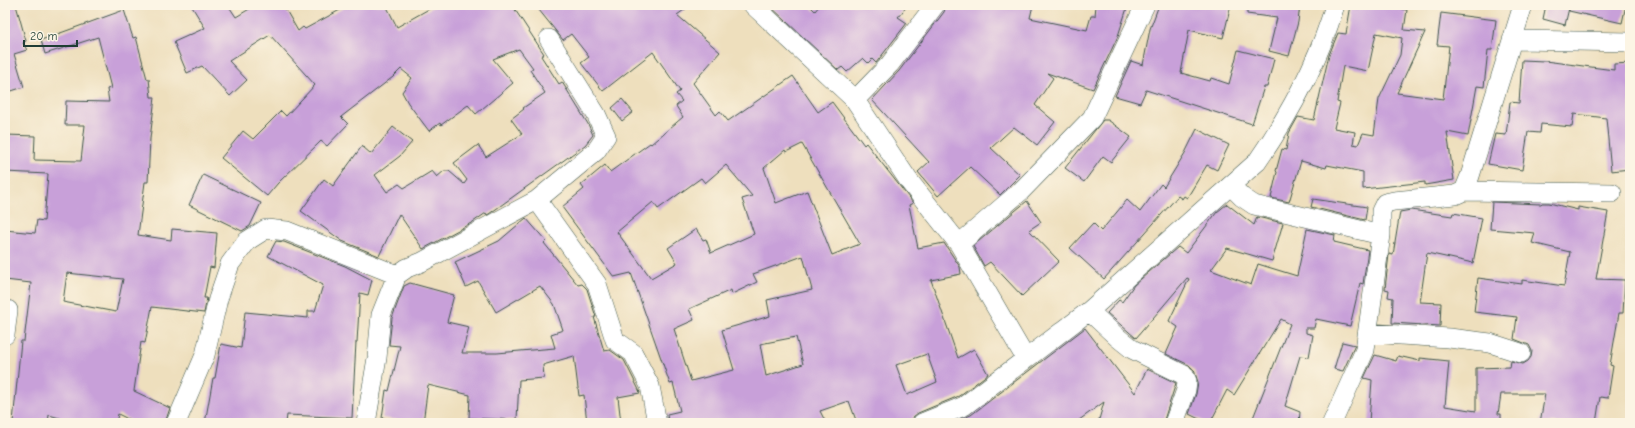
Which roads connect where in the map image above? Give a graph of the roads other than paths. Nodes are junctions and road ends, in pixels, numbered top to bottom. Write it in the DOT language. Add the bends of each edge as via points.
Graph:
graph roads {
  1 [pos="753,5"];
  2 [pos="935,5"];
  3 [pos="1145,5"];
  4 [pos="1335,5"];
  5 [pos="1523,5"];
  6 [pos="549,39"];
  7 [pos="1513,40"];
  8 [pos="1630,42"];
  9 [pos="855,100"];
  10 [pos="1231,186"];
  11 [pos="1464,191"];
  12 [pos="1612,193"];
  13 [pos="537,200"];
  14 [pos="1381,235"];
  15 [pos="959,244"];
  16 [pos="397,275"];
  17 [pos="8,310"];
  18 [pos="1089,311"];
  19 [pos="1368,333"];
  20 [pos="5,336"];
  21 [pos="1521,352"];
  22 [pos="1026,359"];
  23 [pos="176,423"];
  24 [pos="366,423"];
  25 [pos="657,423"];
  26 [pos="922,423"];
  27 [pos="1174,423"];
  28 [pos="1332,423"];
  1 -- 9 [label="street"];
  2 -- 9 [label="street" via="890,64"];
  3 -- 15 [label="street" via="1092,118 1021,191"];
  4 -- 10 [label="street" via="1324,39 1276,134 1257,162"];
  5 -- 7 [label="street"];
  6 -- 13 [label="street" via="596,114 606,136 596,151"];
  7 -- 8 [label="street"];
  7 -- 11 [label="street"];
  9 -- 15 [label="street" via="909,181"];
  10 -- 14 [label="street" via="1254,205"];
  10 -- 18 [label="street"];
  11 -- 12 [label="street"];
  11 -- 14 [label="street" via="1455,195 1385,203 1381,211"];
  13 -- 16 [label="street"];
  13 -- 25 [label="street" via="597,284 615,340 633,353 650,386"];
  14 -- 19 [label="street"];
  15 -- 22 [label="street"];
  16 -- 23 [label="street" via="287,230 266,229 247,241 230,264 218,299 205,355"];
  16 -- 24 [label="street" via="380,315 377,358"];
  17 -- 20 [label="street"];
  18 -- 22 [label="street"];
  18 -- 27 [label="street" via="1132,349 1184,375 1187,381 1186,390"];
  19 -- 21 [label="street" via="1490,343"];
  19 -- 28 [label="street" via="1365,350"];
  22 -- 26 [label="street" via="964,406"];
}
